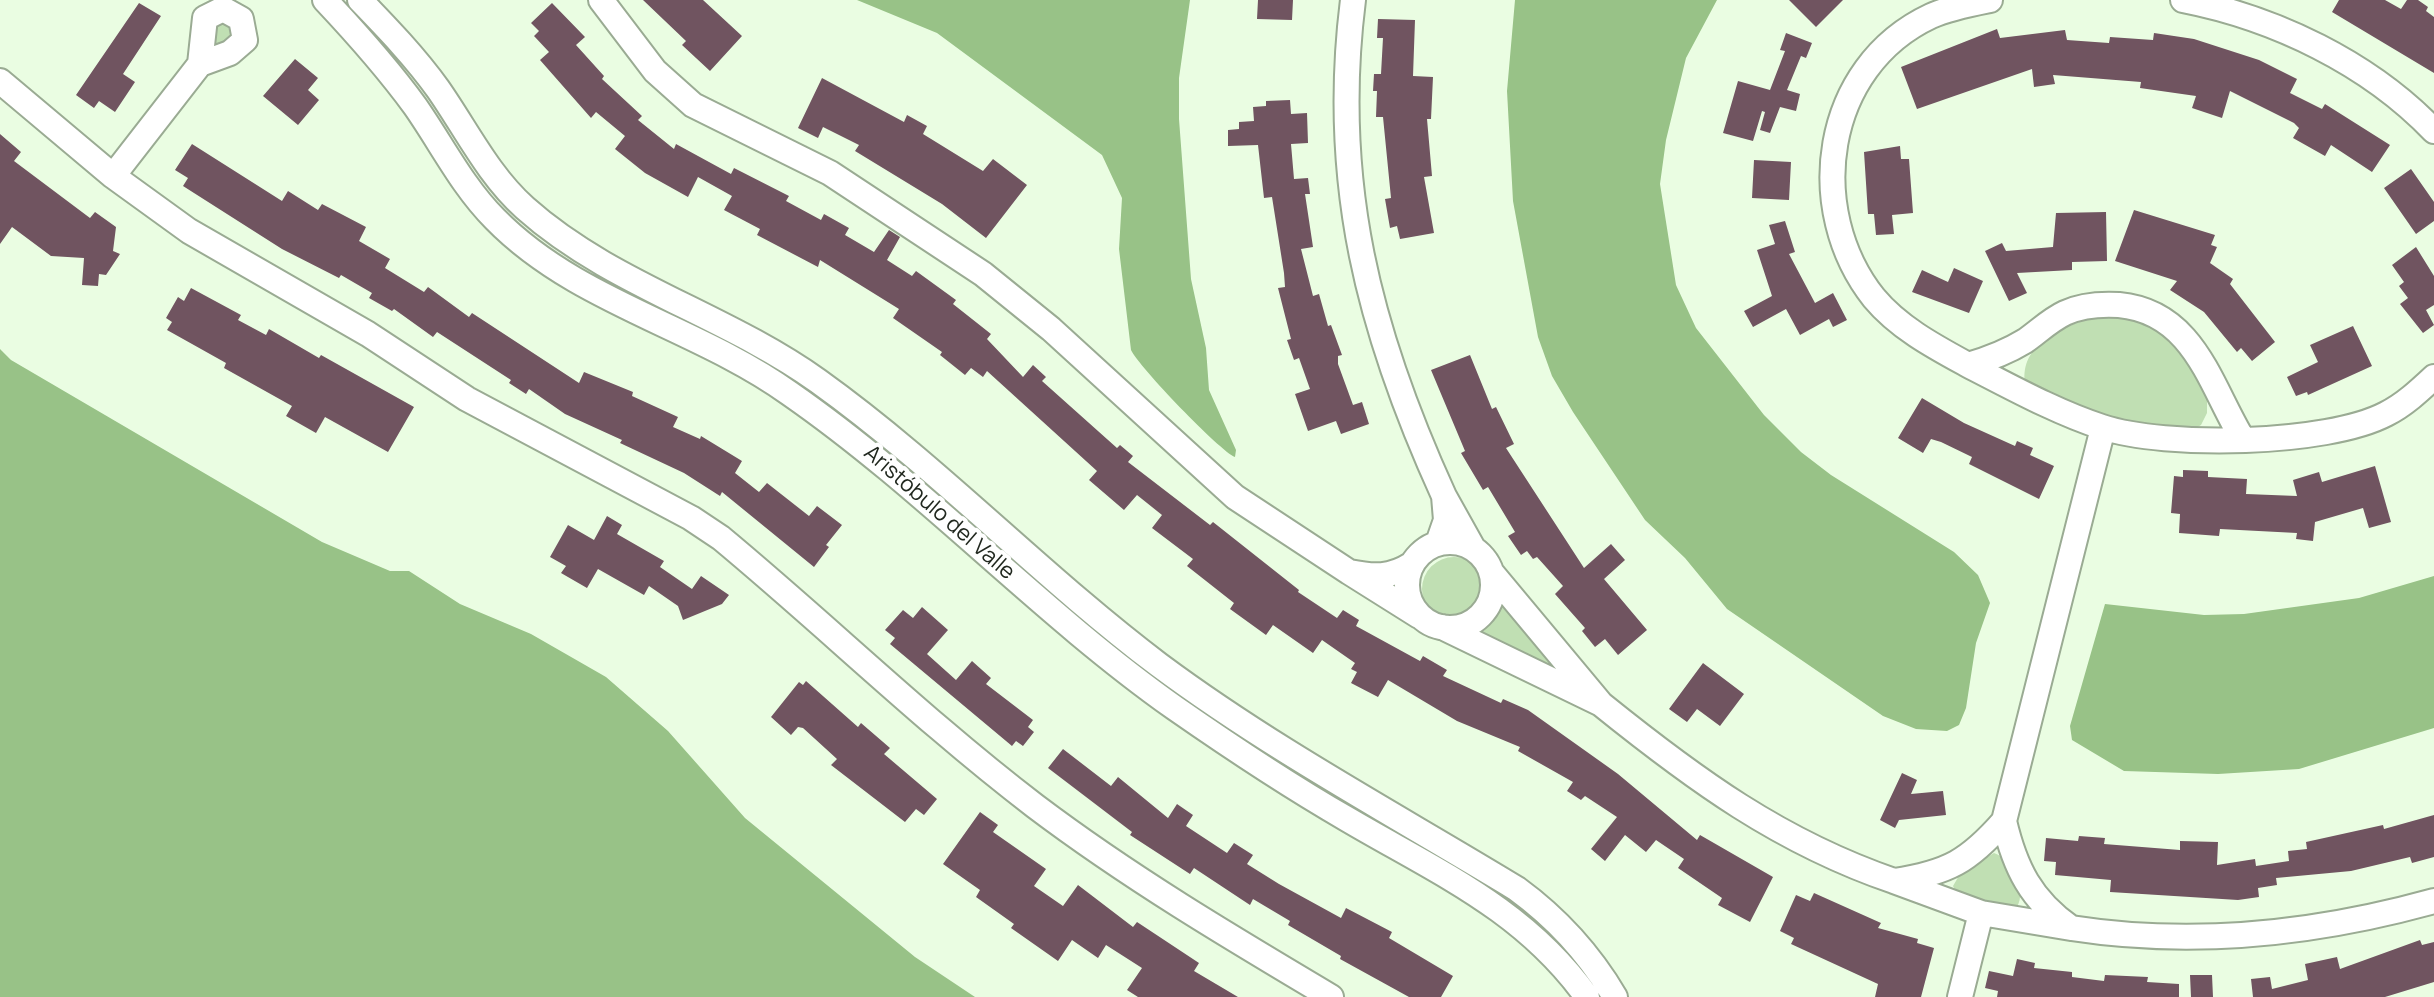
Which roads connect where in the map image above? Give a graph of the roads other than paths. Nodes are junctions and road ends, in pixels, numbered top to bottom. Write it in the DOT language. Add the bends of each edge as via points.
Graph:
graph roads {
  1 [pos="325,0"];
  2 [pos="360,0"];
  3 [pos="601,0"];
  4 [pos="1353,0"];
  5 [pos="1990,0"];
  6 [pos="2183,0"];
  7 [pos="200,64"];
  8 [pos="0,81"];
  9 [pos="2434,131"];
  10 [pos="113,176"];
  11 [pos="1968,365"];
  12 [pos="2434,377"];
  13 [pos="2103,428"];
  14 [pos="2242,438"];
  15 [pos="1444,496"];
  16 [pos="1438,543"];
  17 [pos="1473,548"];
  18 [pos="1412,564"];
  19 [pos="1349,572"];
  20 [pos="1491,572"];
  21 [pos="1434,623"];
  22 [pos="1601,704"];
  23 [pos="2004,821"];
  24 [pos="1894,881"];
  25 [pos="2434,901"];
  26 [pos="1981,913"];
  27 [pos="2071,928"];
  28 [pos="1331,997"];
  29 [pos="1587,997"];
  30 [pos="1615,997"];
  31 [pos="1960,997"];
  1 -- 29 [label="street, Aristóbulo del Valle" via="413,104 477,198 514,236 607,297 721,351 787,391 876,458 1045,605 1172,706 1326,807 1484,898 1548,949"];
  2 -- 30 [label="street, Aristóbulo del Valle" via="439,91 488,167 555,234 714,318 816,380 1161,666 1270,742 1548,912 1580,945"];
  3 -- 19 [label="street" via="655,71 693,105 830,173 970,265 1062,338 1235,497"];
  4 -- 15 [label="street" via="1346,113 1362,269 1385,354"];
  5 -- 11 [label="street" via="1930,17 1882,52 1843,110 1830,177 1845,252 1876,300 1929,343"];
  6 -- 9 [label="street" via="2281,29 2334,55"];
  7 -- 10 [label="street"];
  8 -- 10 [label="street"];
  10 -- 28 [label="street" via="189,231 368,334 467,399 691,518 1035,806 1151,889"];
  11 -- 13 [label="street"];
  11 -- 14 [label="street" via="2000,355 2080,307 2129,306 2181,332 2199,354"];
  12 -- 14 [label="street" via="2404,403 2369,421 2292,436"];
  13 -- 14 [label="street" via="2153,437"];
  13 -- 23 [label="street"];
  15 -- 16 [label="street" via="1446,520"];
  15 -- 17 [label="street"];
  16 -- 17 [label="street"];
  16 -- 18 [label="street"];
  17 -- 20 [label="street"];
  18 -- 19 [label="street" via="1395,575"];
  18 -- 21 [label="street" via="1407,588 1416,611"];
  19 -- 21 [label="street"];
  20 -- 21 [label="street" via="1493,586 1483,613 1457,627"];
  20 -- 22 [label="street"];
  21 -- 22 [label="street"];
  22 -- 24 [label="street" via="1734,806 1836,860"];
  23 -- 24 [label="street" via="1968,858 1945,870"];
  23 -- 27 [label="street" via="2030,890"];
  24 -- 26 [label="street"];
  25 -- 27 [label="street" via="2339,925 2260,934 2170,938"];
  26 -- 27 [label="street"];
  26 -- 31 [label="street"];
}
